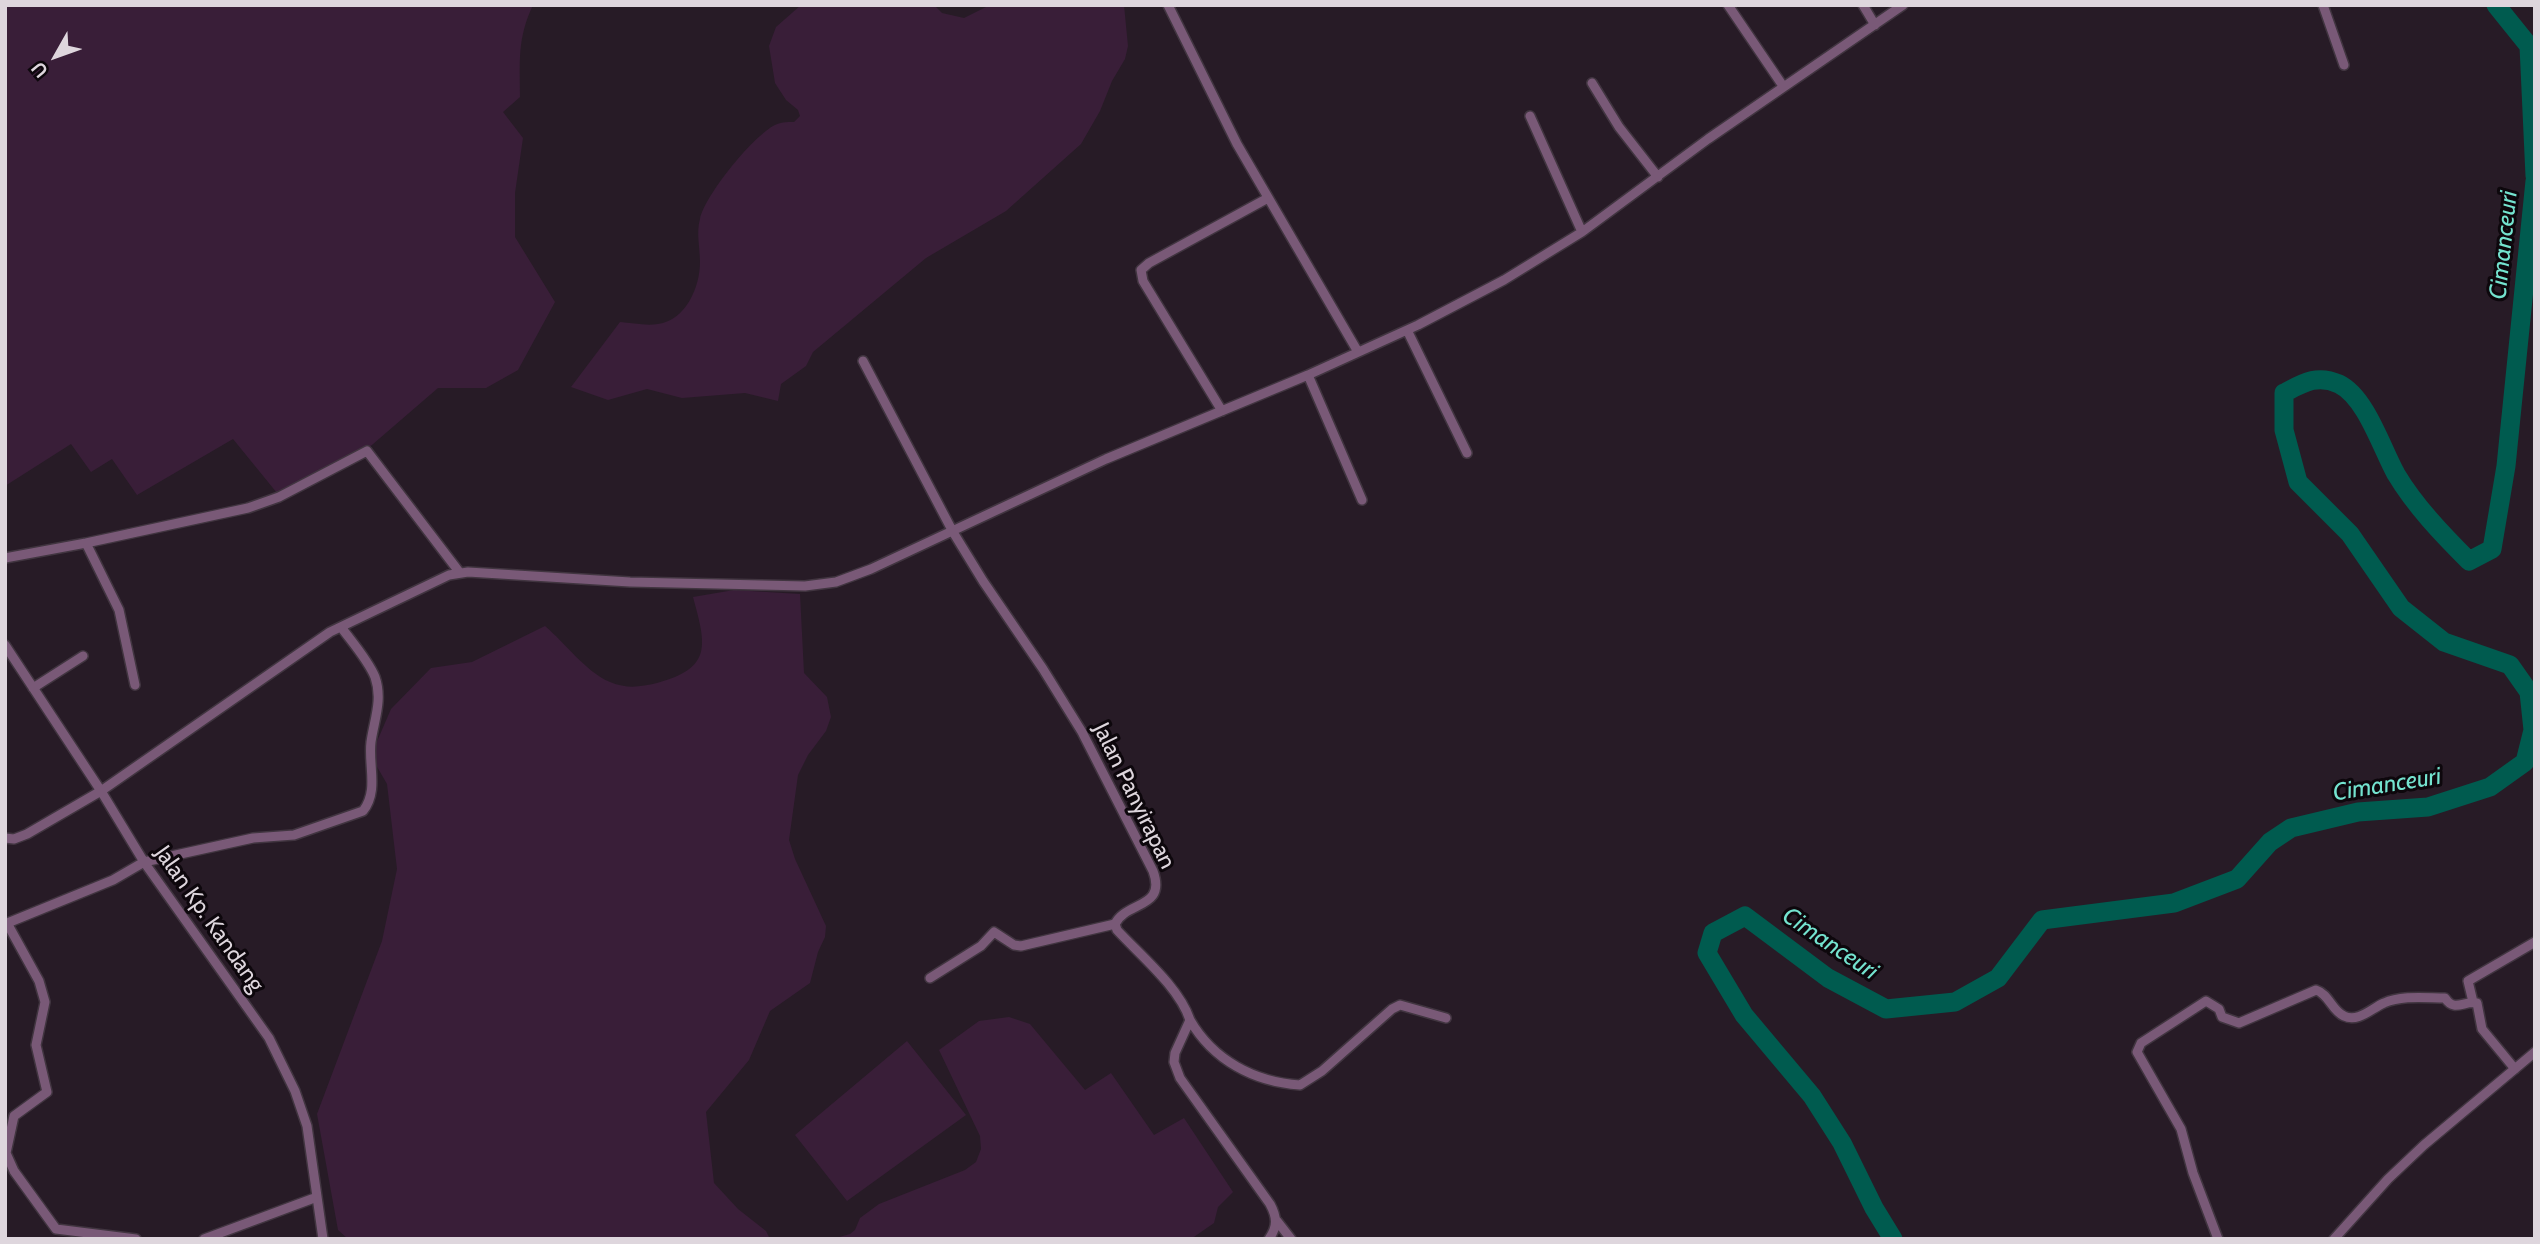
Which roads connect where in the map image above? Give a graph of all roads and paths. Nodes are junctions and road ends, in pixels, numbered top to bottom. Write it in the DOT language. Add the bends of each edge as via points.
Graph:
graph roads {
  1 [pos="1168,5"];
  2 [pos="1728,5"];
  3 [pos="1863,5"];
  4 [pos="1903,5"];
  5 [pos="2323,5"];
  6 [pos="1875,25"];
  7 [pos="2344,65"];
  8 [pos="1592,83"];
  9 [pos="1783,86"];
  10 [pos="1530,117"];
  11 [pos="1658,177"];
  12 [pos="1269,198"];
  13 [pos="1582,232"];
  14 [pos="1407,330"];
  15 [pos="1358,352"];
  16 [pos="863,361"];
  17 [pos="1308,375"];
  18 [pos="1222,411"];
  19 [pos="1467,453"];
  20 [pos="1362,500"];
  21 [pos="953,532"];
  22 [pos="86,543"];
  23 [pos="5,558"];
  24 [pos="460,573"];
  25 [pos="341,627"];
  26 [pos="5,645"];
  27 [pos="83,656"];
  28 [pos="135,685"];
  29 [pos="33,688"];
  30 [pos="101,791"];
  31 [pos="5,838"];
  32 [pos="144,862"];
  33 [pos="6,924"];
  34 [pos="1115,924"];
  35 [pos="2535,942"];
  36 [pos="930,978"];
  37 [pos="2473,1002"];
  38 [pos="1446,1018"];
  39 [pos="1189,1020"];
  40 [pos="2535,1052"];
  41 [pos="2515,1069"];
  42 [pos="317,1197"];
  43 [pos="1276,1219"];
  44 [pos="136,1239"];
  45 [pos="204,1239"];
  46 [pos="323,1239"];
  47 [pos="1269,1239"];
  48 [pos="1291,1239"];
  49 [pos="2218,1239"];
  50 [pos="2334,1239"];
  1 -- 12 [label="street"];
  2 -- 9 [label="street"];
  3 -- 6 [label="street"];
  4 -- 6 [label="street"];
  5 -- 7 [label="street"];
  6 -- 9 [label="street"];
  8 -- 11 [label="street"];
  9 -- 11 [label="street"];
  10 -- 13 [label="street"];
  11 -- 13 [label="street"];
  12 -- 15 [label="street"];
  12 -- 18 [label="street" via="1141,270 1143,281"];
  13 -- 14 [label="street" via="1504,280"];
  14 -- 15 [label="street"];
  14 -- 19 [label="street"];
  15 -- 17 [label="street"];
  16 -- 21 [label="street"];
  17 -- 18 [label="street"];
  17 -- 20 [label="street"];
  18 -- 21 [label="street" via="1106,459"];
  21 -- 24 [label="street" via="848,578 814,585"];
  21 -- 34 [label="street, Jalan Panyirapan" via="1061,696 1153,871 1157,887 1153,895"];
  22 -- 23 [label="street"];
  22 -- 24 [label="street" via="255,506 367,451"];
  22 -- 28 [label="street" via="119,610"];
  24 -- 25 [label="street" via="432,581"];
  25 -- 30 [label="street"];
  25 -- 32 [label="street" via="374,675 378,691 371,743 372,795 363,811 294,835 253,838"];
  26 -- 29 [label="street, Jalan Kp. Kandang"];
  27 -- 29 [label="street"];
  29 -- 30 [label="street, Jalan Kp. Kandang"];
  30 -- 31 [label="street" via="27,834"];
  30 -- 32 [label="street, Jalan Kp. Kandang"];
  32 -- 33 [label="street" via="106,883"];
  32 -- 42 [label="street, Jalan Kp. Kandang" via="269,1038 302,1109"];
  33 -- 44 [label="street" via="39,981 45,1002 36,1045 47,1092 14,1116 6,1153 57,1229"];
  34 -- 36 [label="street" via="1021,946 994,932 981,946"];
  34 -- 39 [label="street" via="1180,998"];
  35 -- 37 [label="street" via="2468,981"];
  37 -- 41 [label="street" via="2483,1029"];
  37 -- 49 [label="street" via="2458,1007 2445,998 2393,1000 2348,1018 2316,990 2239,1023 2228,1021 2206,1001 2141,1043 2137,1052 2181,1129"];
  38 -- 39 [label="street" via="1400,1005 1300,1084 1256,1076 1236,1067 1210,1049"];
  39 -- 43 [label="street" via="1175,1054 1180,1078"];
  40 -- 41 [label="street"];
  41 -- 50 [label="street" via="2424,1145"];
  42 -- 45 [label="street"];
  42 -- 46 [label="street, Jalan Kp. Kandang"];
  43 -- 47 [label="street"];
  43 -- 48 [label="street"];
}
